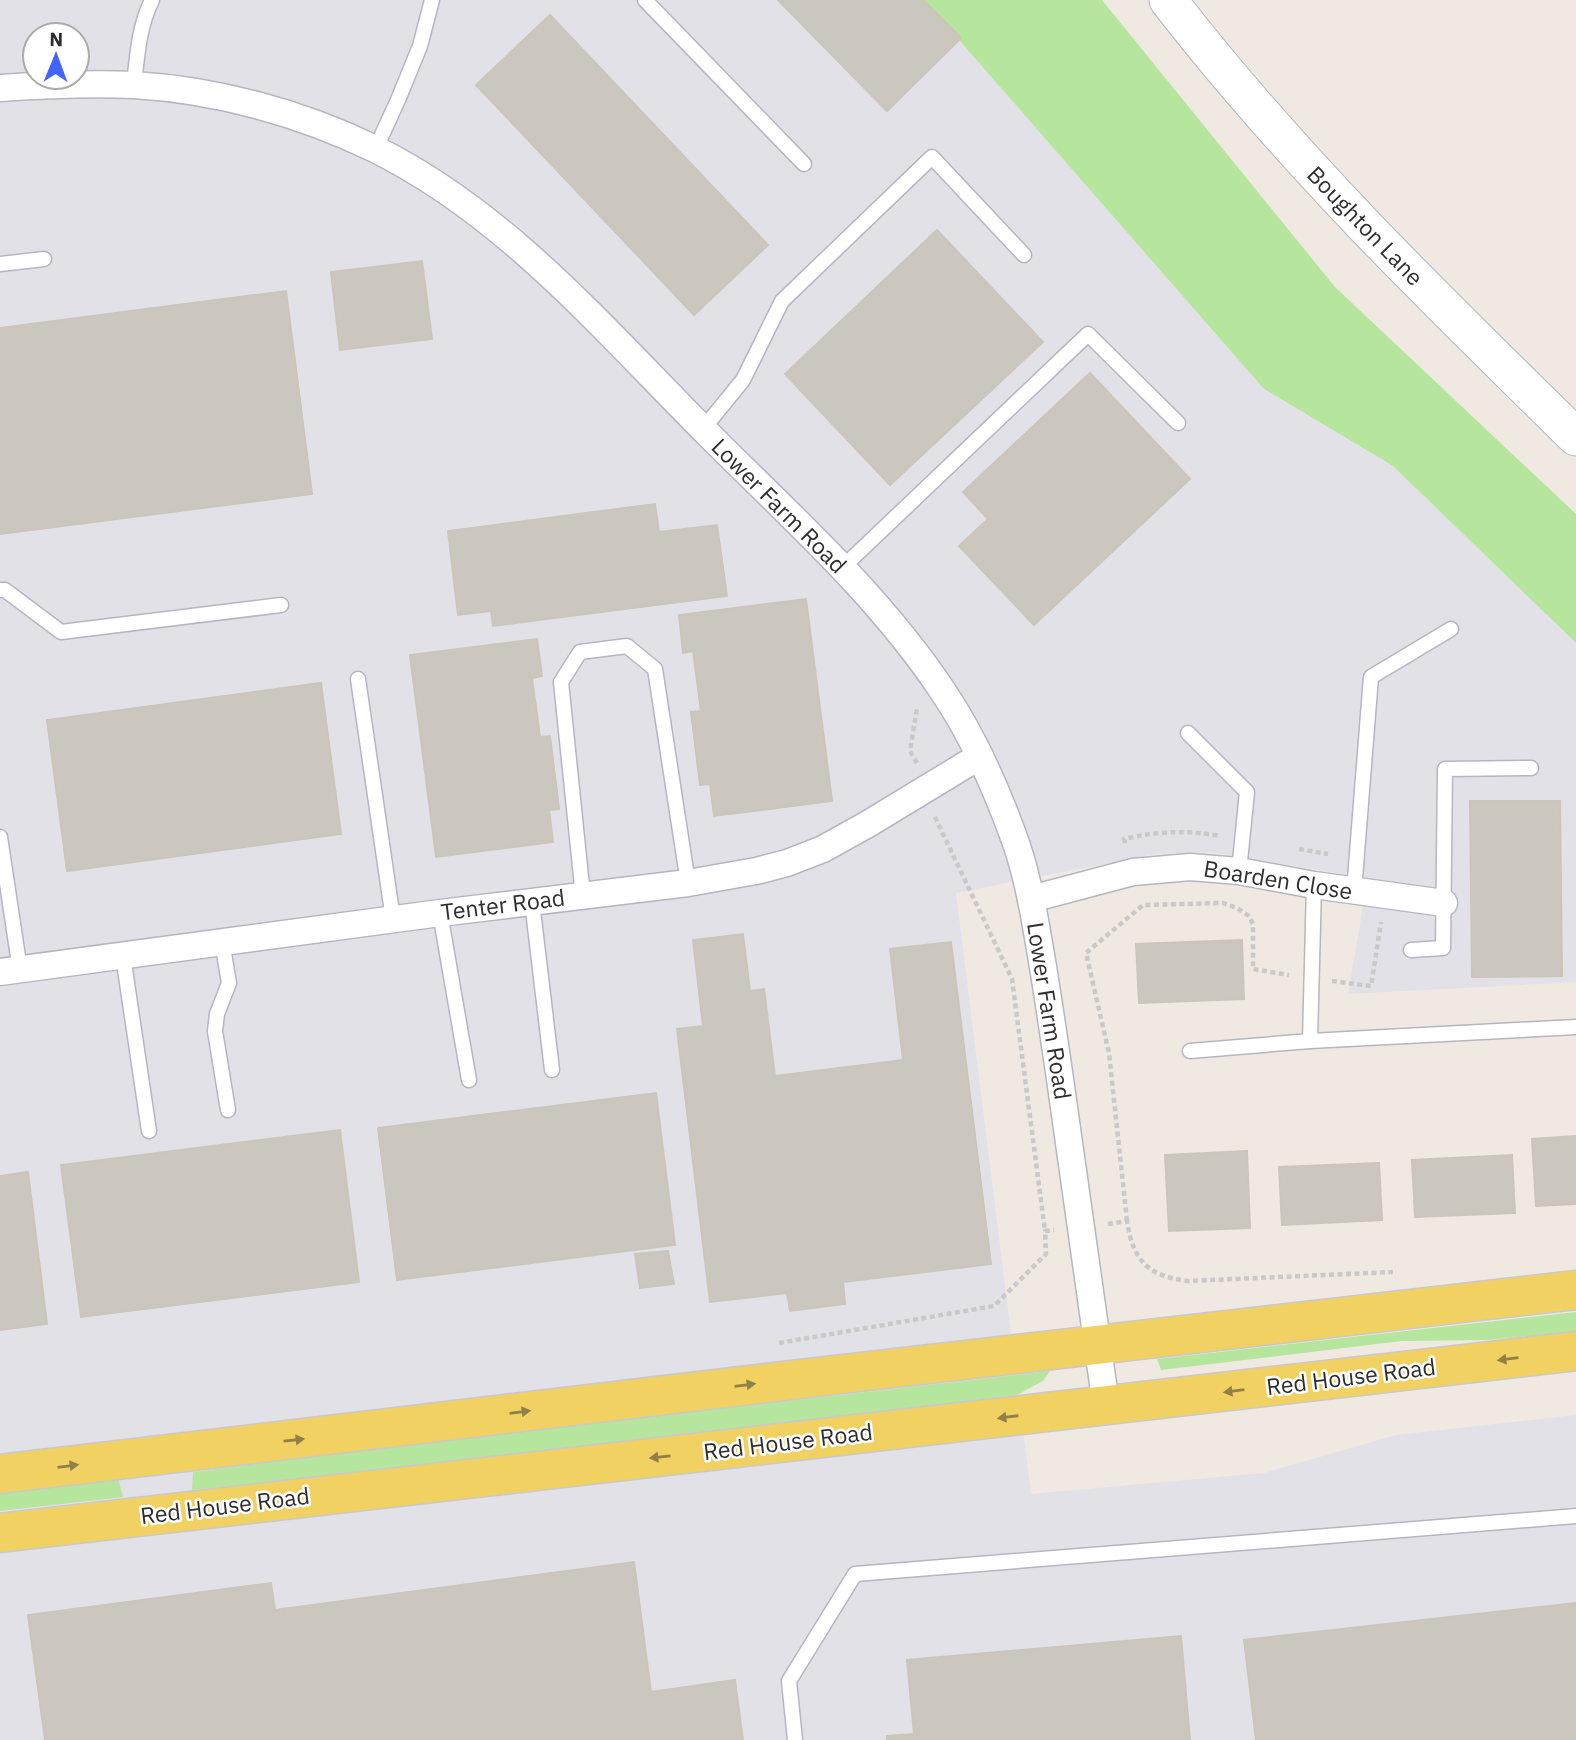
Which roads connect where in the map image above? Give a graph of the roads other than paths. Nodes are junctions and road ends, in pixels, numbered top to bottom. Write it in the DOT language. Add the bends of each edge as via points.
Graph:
graph roads {
  1 [pos="152,0"];
  2 [pos="432,0"];
  3 [pos="645,0"];
  4 [pos="1168,0"];
  5 [pos="135,85"];
  6 [pos="0,88"];
  7 [pos="375,150"];
  8 [pos="804,164"];
  9 [pos="1024,255"];
  10 [pos="44,259"];
  11 [pos="0,264"];
  12 [pos="1178,423"];
  13 [pos="703,429"];
  14 [pos="1576,437"];
  15 [pos="842,568"];
  16 [pos="0,590"];
  17 [pos="281,605"];
  18 [pos="1451,629"];
  19 [pos="358,679"];
  20 [pos="1188,733"];
  21 [pos="980,756"];
  22 [pos="1531,768"];
  23 [pos="0,838"];
  24 [pos="1239,871"];
  25 [pos="688,883"];
  26 [pos="1314,885"];
  27 [pos="1354,891"];
  28 [pos="583,895"];
  29 [pos="1031,899"];
  30 [pos="532,902"];
  31 [pos="1444,903"];
  32 [pos="440,913"];
  33 [pos="393,919"];
  34 [pos="222,942"];
  35 [pos="1410,950"];
  36 [pos="122,956"];
  37 [pos="10,971"];
  38 [pos="1576,1027"];
  39 [pos="1310,1041"];
  40 [pos="1190,1051"];
  41 [pos="552,1070"];
  42 [pos="469,1080"];
  43 [pos="228,1110"];
  44 [pos="149,1130"];
  45 [pos="1576,1290"];
  46 [pos="1098,1345"];
  47 [pos="1576,1351"];
  48 [pos="1106,1405"];
  49 [pos="0,1474"];
  50 [pos="1576,1516"];
  51 [pos="0,1533"];
  52 [pos="795,1740"];
  1 -- 5 [label="lane" via="138,46"];
  2 -- 7 [label="lane" via="420,46"];
  3 -- 8 [label="lane"];
  4 -- 14 [label="street, Boughton Lane" via="1319,180"];
  5 -- 6 [label="street, Lower Farm Road"];
  5 -- 7 [label="street, Lower Farm Road" via="254,104"];
  7 -- 13 [label="street, Lower Farm Road" via="489,221 562,286"];
  9 -- 13 [label="lane" via="932,157 782,301 743,380"];
  10 -- 11 [label="lane"];
  12 -- 15 [label="lane" via="1088,334"];
  13 -- 15 [label="street, Lower Farm Road"];
  15 -- 21 [label="street, Lower Farm Road" via="937,682"];
  16 -- 17 [label="lane" via="61,632"];
  18 -- 27 [label="lane" via="1371,677"];
  19 -- 33 [label="lane"];
  20 -- 24 [label="lane" via="1247,793"];
  21 -- 25 [label="street, Tenter Road" via="823,849 788,863"];
  21 -- 29 [label="street, Lower Farm Road" via="1018,850"];
  22 -- 31 [label="lane" via="1445,769"];
  23 -- 37 [label="lane"];
  24 -- 26 [label="street, Boarden Close"];
  24 -- 29 [label="street, Boarden Close" via="1152,869"];
  25 -- 28 [label="street, Tenter Road"];
  25 -- 28 [label="lane" via="655,669 627,646 579,652 561,682"];
  26 -- 27 [label="street, Boarden Close"];
  26 -- 39 [label="lane"];
  27 -- 31 [label="street, Boarden Close"];
  28 -- 30 [label="street, Tenter Road"];
  29 -- 46 [label="street, Lower Farm Road"];
  30 -- 32 [label="street, Tenter Road"];
  30 -- 41 [label="lane"];
  31 -- 35 [label="lane" via="1443,948"];
  32 -- 33 [label="street, Tenter Road"];
  32 -- 42 [label="lane"];
  33 -- 34 [label="street, Tenter Road"];
  34 -- 36 [label="street, Tenter Road"];
  34 -- 43 [label="lane" via="229,983 215,1031"];
  36 -- 37 [label="street, Tenter Road"];
  36 -- 44 [label="lane"];
  38 -- 39 [label="lane"];
  39 -- 40 [label="lane"];
  45 -- 46 [label="main road"];
  46 -- 48 [label="street, Lower Farm Road"];
  49 -- 46 [label="main road, one-way"];
  47 -- 48 [label="main road, Red House Road, one-way"];
  48 -- 51 [label="main road, Red House Road, one-way"];
  50 -- 52 [label="lane" via="855,1574 789,1681"];
}
